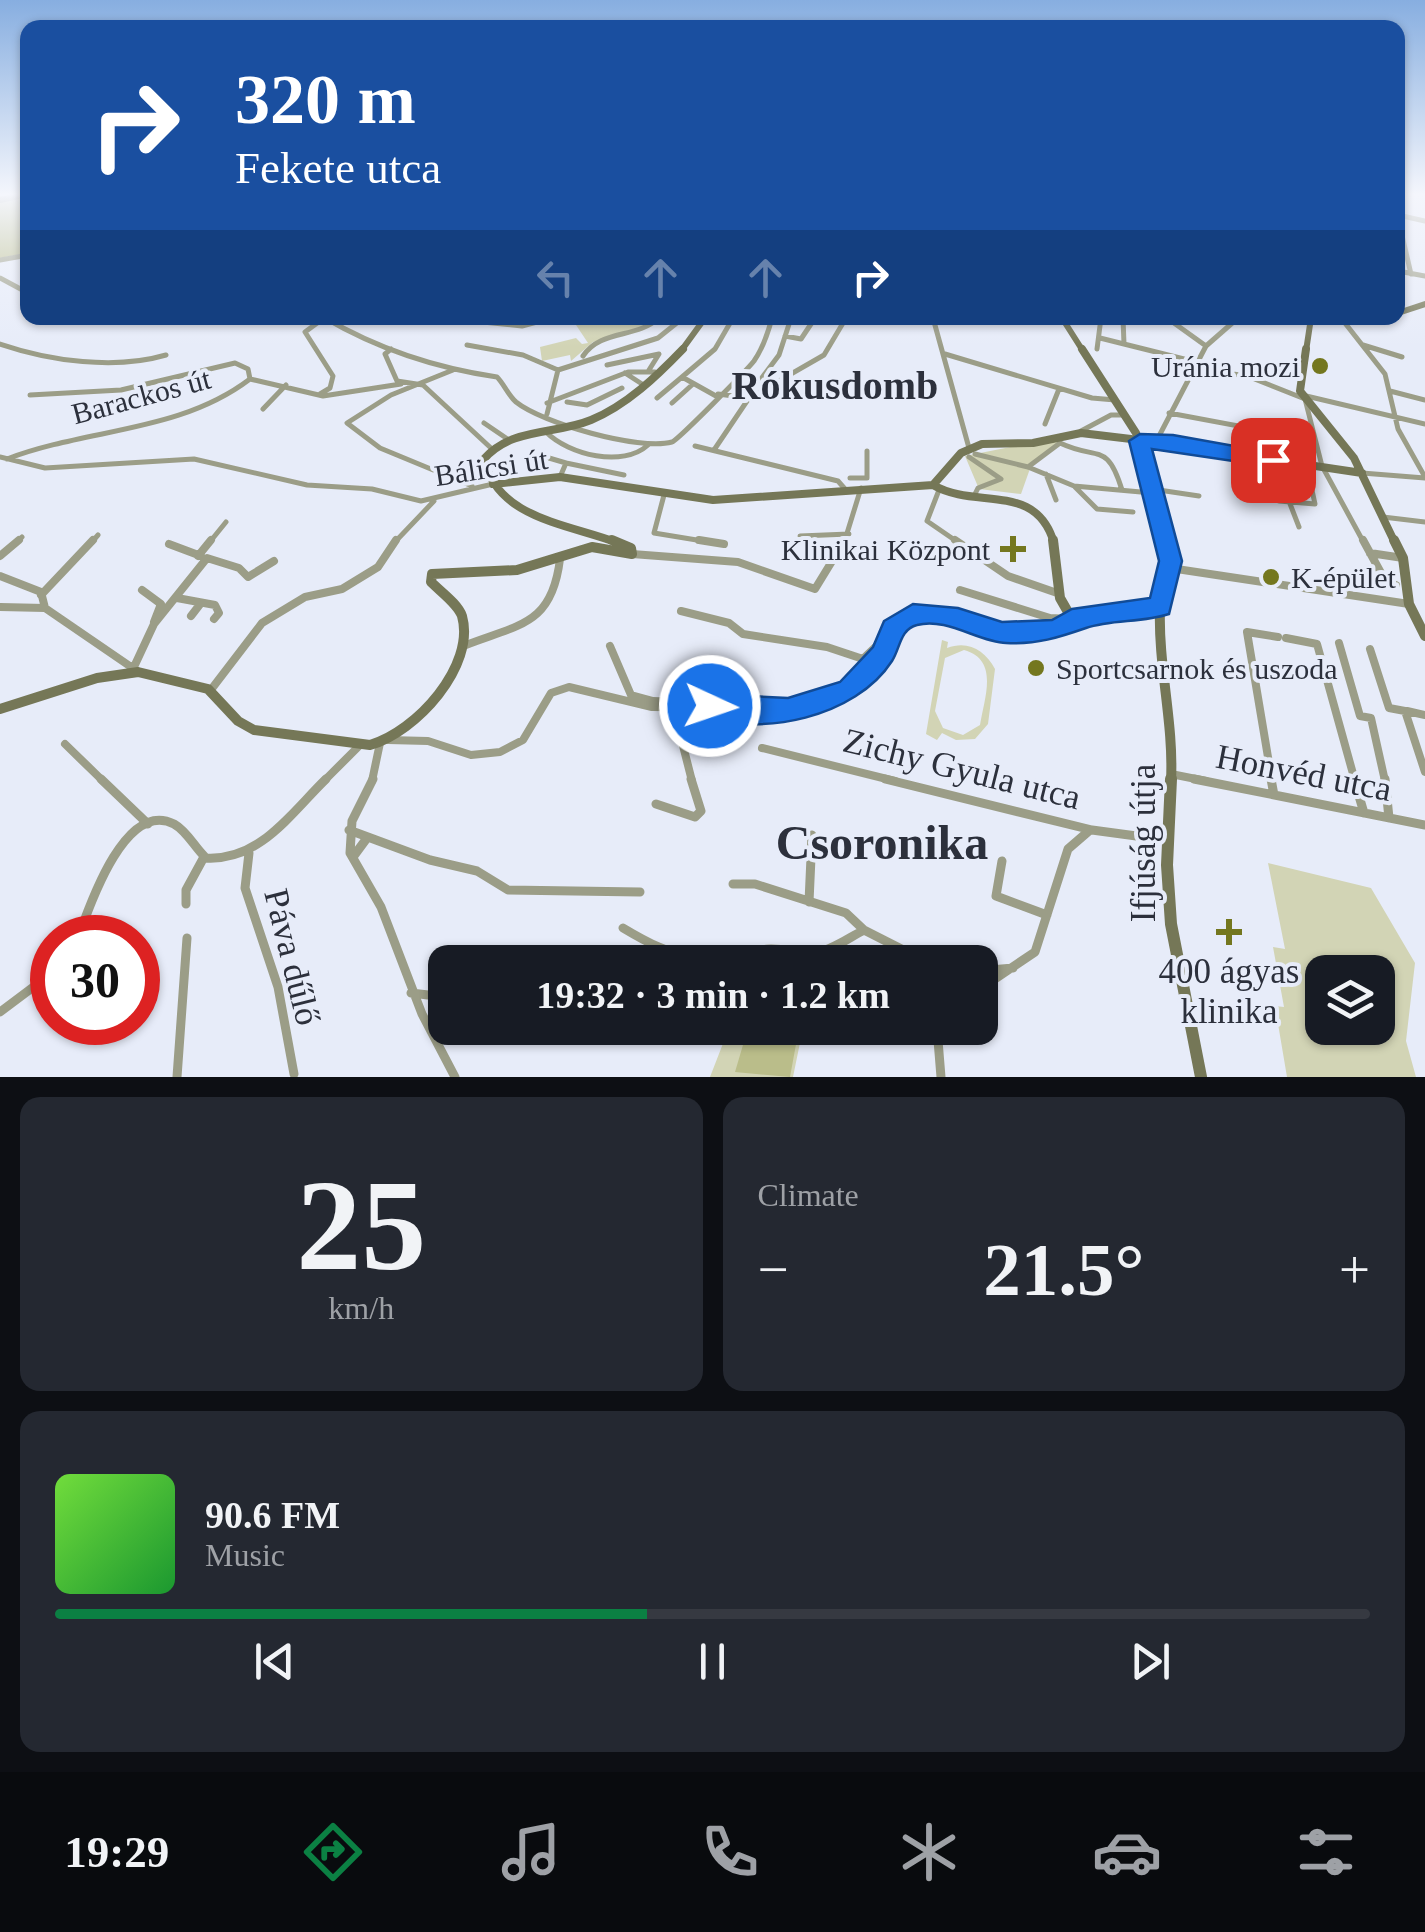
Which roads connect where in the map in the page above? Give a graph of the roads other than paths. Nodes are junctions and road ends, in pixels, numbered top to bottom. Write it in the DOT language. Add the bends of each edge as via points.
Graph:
graph roads {
  1 [pos="1405,247"];
  2 [pos="1405,273"];
  3 [pos="1411,274"];
  4 [pos="1425,276"];
  5 [pos="315,325"];
  6 [pos="336,325"];
  7 [pos="650,325"];
  8 [pos="676,325"];
  9 [pos="701,325"];
  10 [pos="729,325"];
  11 [pos="770,325"];
  12 [pos="789,325"];
  13 [pos="811,325"];
  14 [pos="842,325"];
  15 [pos="931,325"];
  16 [pos="1066,325"];
  17 [pos="1100,325"];
  18 [pos="1124,325"];
  19 [pos="1177,325"];
  20 [pos="1229,325"];
  21 [pos="1310,325"];
  22 [pos="1346,325"];
  23 [pos="785,336"];
  24 [pos="1100,338"];
  25 [pos="0,344"];
  26 [pos="1124,344"];
  27 [pos="467,345"];
  28 [pos="1362,345"];
  29 [pos="1206,346"];
  30 [pos="392,348"];
  31 [pos="1097,349"];
  32 [pos="166,354"];
  33 [pos="945,354"];
  34 [pos="824,355"];
  35 [pos="1402,357"];
  36 [pos="582,358"];
  37 [pos="606,365"];
  38 [pos="1199,366"];
  39 [pos="453,370"];
  40 [pos="558,370"];
  41 [pos="652,371"];
  42 [pos="625,374"];
  43 [pos="682,377"];
  44 [pos="250,379"];
  45 [pos="758,383"];
  46 [pos="286,384"];
  47 [pos="402,384"];
  48 [pos="642,384"];
  49 [pos="693,384"];
  50 [pos="423,386"];
  51 [pos="622,388"];
  52 [pos="1058,388"];
  53 [pos="1390,391"];
  54 [pos="319,394"];
  55 [pos="717,395"];
  56 [pos="30,396"];
  57 [pos="1303,397"];
  58 [pos="657,398"];
  59 [pos="749,398"];
  60 [pos="1114,400"];
  61 [pos="1425,400"];
  62 [pos="567,401"];
  63 [pos="548,403"];
  64 [pos="672,403"];
  65 [pos="263,409"];
  66 [pos="1169,412"];
  67 [pos="1121,413"];
  68 [pos="547,414"];
  69 [pos="1394,416"];
  70 [pos="484,423"];
  71 [pos="1044,424"];
  72 [pos="1425,424"];
  73 [pos="578,425"];
  74 [pos="1081,431"];
  75 [pos="546,432"];
  76 [pos="1135,437"];
  77 [pos="1158,438"];
  78 [pos="508,440"];
  79 [pos="1314,440"];
  80 [pos="1173,442"];
  81 [pos="648,444"];
  82 [pos="695,446"];
  83 [pos="492,449"];
  84 [pos="714,450"];
  85 [pos="867,451"];
  86 [pos="971,453"];
  87 [pos="3,458"];
  88 [pos="549,458"];
  89 [pos="1273,460"];
  90 [pos="566,463"];
  91 [pos="1028,467"];
  92 [pos="1324,469"];
  93 [pos="1045,473"];
  94 [pos="1362,474"];
  95 [pos="624,475"];
  96 [pos="560,477"];
  97 [pos="850,478"];
  98 [pos="1425,478"];
  99 [pos="1296,479"];
  100 [pos="494,484"];
  101 [pos="473,486"];
  102 [pos="1074,486"];
  103 [pos="1334,487"];
  104 [pos="861,488"];
  105 [pos="936,488"];
  106 [pos="845,489"];
  107 [pos="1122,490"];
  108 [pos="1152,491"];
  109 [pos="664,495"];
  110 [pos="974,496"];
  111 [pos="1199,496"];
  112 [pos="435,500"];
  113 [pos="1056,500"];
  114 [pos="1280,501"];
  115 [pos="1289,502"];
  116 [pos="1085,508"];
  117 [pos="1098,509"];
  118 [pos="1134,512"];
  119 [pos="1383,517"];
  120 [pos="226,522"];
  121 [pos="1425,522"];
  122 [pos="1298,528"];
  123 [pos="848,534"];
  124 [pos="98,535"];
  125 [pos="800,536"];
  126 [pos="22,537"];
  127 [pos="169,544"];
  128 [pos="724,544"];
  129 [pos="1369,553"];
  130 [pos="632,554"];
  131 [pos="0,556"];
  132 [pos="203,557"];
  133 [pos="1403,558"];
  134 [pos="560,559"];
  135 [pos="274,560"];
  136 [pos="1170,568"];
  137 [pos="0,576"];
  138 [pos="1396,584"];
  139 [pos="142,590"];
  140 [pos="960,590"];
  141 [pos="1062,594"];
  142 [pos="42,595"];
  143 [pos="177,598"];
  144 [pos="201,603"];
  145 [pos="1409,604"];
  146 [pos="0,607"];
  147 [pos="1160,607"];
  148 [pos="44,608"];
  149 [pos="681,610"];
  150 [pos="191,616"];
  151 [pos="214,619"];
  152 [pos="1072,620"];
  153 [pos="154,624"];
  154 [pos="893,628"];
  155 [pos="1425,636"];
  156 [pos="1340,643"];
  157 [pos="466,645"];
  158 [pos="610,646"];
  159 [pos="1370,649"];
  160 [pos="136,671"];
  161 [pos="210,691"];
  162 [pos="690,709"];
  163 [pos="802,709"];
  164 [pos="0,710"];
  165 [pos="1406,711"];
  166 [pos="1425,715"];
  167 [pos="384,741"];
  168 [pos="65,744"];
  169 [pos="360,745"];
  170 [pos="762,748"];
  171 [pos="1425,772"];
  172 [pos="1171,774"];
  173 [pos="1274,794"];
  174 [pos="656,804"];
  175 [pos="1364,812"];
  176 [pos="1389,818"];
  177 [pos="148,824"];
  178 [pos="1425,825"];
  179 [pos="1084,829"];
  180 [pos="349,830"];
  181 [pos="812,835"];
  182 [pos="367,838"];
  183 [pos="1168,841"];
  184 [pos="248,853"];
  185 [pos="204,857"];
  186 [pos="352,858"];
  187 [pos="1002,861"];
  188 [pos="733,884"];
  189 [pos="640,892"];
  190 [pos="809,902"];
  191 [pos="186,904"];
  192 [pos="85,915"];
  193 [pos="1048,915"];
  194 [pos="623,928"];
  195 [pos="864,930"];
  196 [pos="186,938"];
  197 [pos="894,945"];
  198 [pos="1014,968"];
  199 [pos="998,969"];
  200 [pos="998,977"];
  201 [pos="30,990"];
  202 [pos="411,993"];
  203 [pos="428,995"];
  204 [pos="0,1012"];
  205 [pos="938,1045"];
  206 [pos="294,1074"];
  207 [pos="178,1077"];
  208 [pos="455,1077"];
  209 [pos="941,1077"];
  210 [pos="1201,1077"];
  1 -- 3 [label="street"];
  2 -- 3 [label="street"];
  3 -- 4 [label="street"];
  5 -- 54 [label="street" via="305,332 333,376"];
  6 -- 30 [label="street"];
  7 -- 36 [label="street" via="594,342"];
  8 -- 36 [label="street" via="662,340"];
  9 -- 41 [label="street"];
  10 -- 43 [label="street" via="715,349"];
  11 -- 55 [label="street" via="759,359"];
  12 -- 23 [label="street"];
  13 -- 23 [label="street" via="801,339"];
  14 -- 34 [label="street"];
  15 -- 33 [label="street"];
  16 -- 60 [label="street"];
  17 -- 24 [label="street"];
  18 -- 26 [label="street"];
  19 -- 29 [label="street"];
  20 -- 29 [label="street"];
  21 -- 57 [label="street" via="1298,381"];
  22 -- 28 [label="street"];
  23 -- 45 [label="street"];
  24 -- 26 [label="street"];
  24 -- 31 [label="street"];
  25 -- 32 [label="street" via="96,363"];
  26 -- 38 [label="street"];
  27 -- 40 [label="street" via="523,355"];
  28 -- 35 [label="street"];
  28 -- 53 [label="street"];
  29 -- 38 [label="street"];
  30 -- 39 [label="street"];
  30 -- 47 [label="street" via="385,354"];
  33 -- 52 [label="street"];
  33 -- 86 [label="street" via="954,420"];
  34 -- 59 [label="street"];
  36 -- 40 [label="street"];
  37 -- 41 [label="street" via="659,354"];
  38 -- 57 [label="street"];
  38 -- 66 [label="street"];
  39 -- 50 [label="street"];
  39 -- 68 [label="street" via="497,377 512,398"];
  40 -- 63 [label="street"];
  41 -- 42 [label="street"];
  41 -- 48 [label="street"];
  42 -- 48 [label="street"];
  42 -- 62 [label="street"];
  43 -- 49 [label="street"];
  43 -- 58 [label="street"];
  44 -- 46 [label="street, Barackos út"];
  44 -- 56 [label="street" via="248,369 235,363 121,390"];
  44 -- 87 [label="street, Barackos út" via="206,408"];
  46 -- 54 [label="street, Barackos út"];
  46 -- 65 [label="street"];
  47 -- 50 [label="street, Barackos út"];
  47 -- 54 [label="street, Barackos út"];
  48 -- 73 [label="street" via="614,408"];
  49 -- 55 [label="street"];
  49 -- 64 [label="street"];
  50 -- 83 [label="street"];
  50 -- 101 [label="street" via="354,414 347,425 380,448"];
  51 -- 62 [label="street" via="588,406"];
  52 -- 60 [label="street"];
  52 -- 71 [label="street"];
  53 -- 61 [label="street"];
  53 -- 69 [label="street"];
  55 -- 59 [label="street"];
  55 -- 81 [label="street" via="680,439"];
  57 -- 69 [label="street"];
  57 -- 79 [label="street"];
  57 -- 94 [label="street"];
  59 -- 84 [label="street"];
  60 -- 67 [label="street"];
  62 -- 63 [label="street"];
  63 -- 68 [label="street"];
  66 -- 77 [label="street"];
  66 -- 79 [label="street"];
  67 -- 74 [label="street"];
  67 -- 76 [label="street"];
  68 -- 73 [label="street"];
  69 -- 72 [label="street"];
  69 -- 98 [label="street"];
  70 -- 78 [label="street"];
  73 -- 75 [label="street"];
  73 -- 81 [label="street"];
  75 -- 78 [label="street"];
  75 -- 81 [label="street" via="620,460 638,456"];
  76 -- 77 [label="street"];
  76 -- 80 [label="street"];
  76 -- 86 [label="street" via="1072,433"];
  76 -- 108 [label="street"];
  77 -- 80 [label="street"];
  78 -- 83 [label="street"];
  79 -- 92 [label="street"];
  80 -- 89 [label="street"];
  82 -- 84 [label="street"];
  83 -- 100 [label="street" via="484,465"];
  84 -- 106 [label="street" via="834,480"];
  85 -- 97 [label="street" via="867,478"];
  86 -- 91 [label="street"];
  86 -- 105 [label="street"];
  86 -- 110 [label="street" via="1001,479"];
  87 -- 112 [label="street, Bálicsi út" via="45,468 194,459 306,485"];
  88 -- 90 [label="street"];
  89 -- 92 [label="street"];
  89 -- 115 [label="street"];
  90 -- 95 [label="street"];
  90 -- 96 [label="street"];
  91 -- 93 [label="street"];
  91 -- 107 [label="street" via="1060,442 1104,451"];
  92 -- 94 [label="street"];
  92 -- 103 [label="street"];
  93 -- 102 [label="street"];
  93 -- 113 [label="street"];
  94 -- 98 [label="street"];
  94 -- 119 [label="street"];
  96 -- 100 [label="street, Bálicsi út"];
  96 -- 109 [label="street, Bálicsi út"];
  99 -- 115 [label="street" via="1310,481 1316,501"];
  100 -- 101 [label="street, Bálicsi út"];
  100 -- 130 [label="street" via="518,509 609,536"];
  101 -- 112 [label="street, Bálicsi út"];
  102 -- 107 [label="street"];
  102 -- 117 [label="street"];
  103 -- 129 [label="street"];
  104 -- 105 [label="street, Bálicsi út"];
  104 -- 106 [label="street, Bálicsi út"];
  104 -- 123 [label="street"];
  105 -- 110 [label="street, Bálicsi út"];
  105 -- 141 [label="street" via="927,522 1008,576"];
  106 -- 109 [label="street, Bálicsi út" via="712,500"];
  107 -- 108 [label="street"];
  108 -- 111 [label="street"];
  108 -- 136 [label="street"];
  109 -- 128 [label="street" via="654,532"];
  110 -- 141 [label="street, Bálicsi út" via="1030,506 1050,528"];
  112 -- 161 [label="street" via="378,567 262,623"];
  114 -- 115 [label="street"];
  115 -- 122 [label="street"];
  116 -- 117 [label="street"];
  117 -- 118 [label="street"];
  119 -- 121 [label="street"];
  119 -- 133 [label="street"];
  120 -- 132 [label="street"];
  123 -- 125 [label="street"];
  123 -- 130 [label="street" via="815,589 738,562"];
  124 -- 142 [label="street"];
  126 -- 131 [label="street"];
  127 -- 132 [label="street"];
  129 -- 133 [label="street"];
  129 -- 138 [label="street" via="1386,582"];
  130 -- 134 [label="street" via="592,547"];
  132 -- 135 [label="street" via="248,577"];
  132 -- 143 [label="street"];
  133 -- 145 [label="street"];
  134 -- 157 [label="street" via="555,598 543,615"];
  134 -- 157 [label="street" via="501,572 432,574 431,582 461,612"];
  136 -- 145 [label="street"];
  136 -- 147 [label="street"];
  137 -- 142 [label="street"];
  139 -- 153 [label="street" via="161,604"];
  140 -- 152 [label="street"];
  141 -- 152 [label="street, Bálicsi út"];
  142 -- 148 [label="street"];
  143 -- 144 [label="street"];
  143 -- 153 [label="street"];
  144 -- 150 [label="street"];
  144 -- 151 [label="street" via="219,608"];
  145 -- 155 [label="street"];
  146 -- 148 [label="street"];
  147 -- 152 [label="street"];
  147 -- 172 [label="street, Ifjúság útja"];
  148 -- 160 [label="street"];
  149 -- 154 [label="street" via="729,623 743,634 827,646 863,659"];
  152 -- 154 [label="street" via="1052,631 1002,633 958,618 913,614"];
  153 -- 160 [label="street"];
  154 -- 163 [label="street" via="882,654 849,691"];
  156 -- 176 [label="street" via="1360,716 1370,718 1383,755"];
  157 -- 167 [label="street" via="432,702"];
  158 -- 163 [label="street" via="631,696"];
  159 -- 165 [label="street" via="1389,708"];
  160 -- 161 [label="street"];
  160 -- 164 [label="street"];
  161 -- 169 [label="street" via="254,730"];
  162 -- 163 [label="street"];
  162 -- 167 [label="street" via="569,687 551,693 523,740 500,752 471,755 428,741"];
  162 -- 174 [label="street" via="683,718 682,748 701,811 695,817"];
  165 -- 166 [label="street"];
  165 -- 171 [label="street"];
  167 -- 169 [label="street"];
  167 -- 180 [label="street" via="374,781"];
  168 -- 177 [label="street"];
  169 -- 184 [label="street"];
  170 -- 179 [label="street, Zichy Gyula utca"];
  172 -- 173 [label="street, Honvéd utca"];
  172 -- 183 [label="street, Ifjúság útja"];
  173 -- 175 [label="street, Honvéd utca"];
  173 -- 175 [label="street" via="1247,632 1316,644"];
  175 -- 176 [label="street, Honvéd utca"];
  176 -- 178 [label="street, Honvéd utca"];
  177 -- 185 [label="street" via="176,826"];
  177 -- 192 [label="street" via="110,863"];
  179 -- 183 [label="street, Zichy Gyula utca"];
  179 -- 193 [label="street" via="1068,849"];
  180 -- 182 [label="street"];
  180 -- 186 [label="street"];
  181 -- 190 [label="street"];
  182 -- 186 [label="street"];
  182 -- 189 [label="street" via="477,871 508,890"];
  183 -- 210 [label="street, Ifjúság útja" via="1172,924"];
  184 -- 185 [label="street"];
  184 -- 206 [label="street, Páva dűlő" via="244,888 278,987"];
  185 -- 191 [label="street" via="186,890"];
  186 -- 202 [label="street" via="384,914"];
  187 -- 193 [label="street" via="996,896"];
  188 -- 190 [label="street" via="755,884"];
  190 -- 195 [label="street" via="846,913"];
  193 -- 198 [label="street" via="1035,952"];
  194 -- 195 [label="street" via="666,954 695,960 764,949 818,953"];
  195 -- 197 [label="street"];
  196 -- 207 [label="street"];
  198 -- 199 [label="street"];
  198 -- 200 [label="street"];
  201 -- 204 [label="street"];
  202 -- 203 [label="street"];
  202 -- 208 [label="street"];
  205 -- 209 [label="street"];
}
